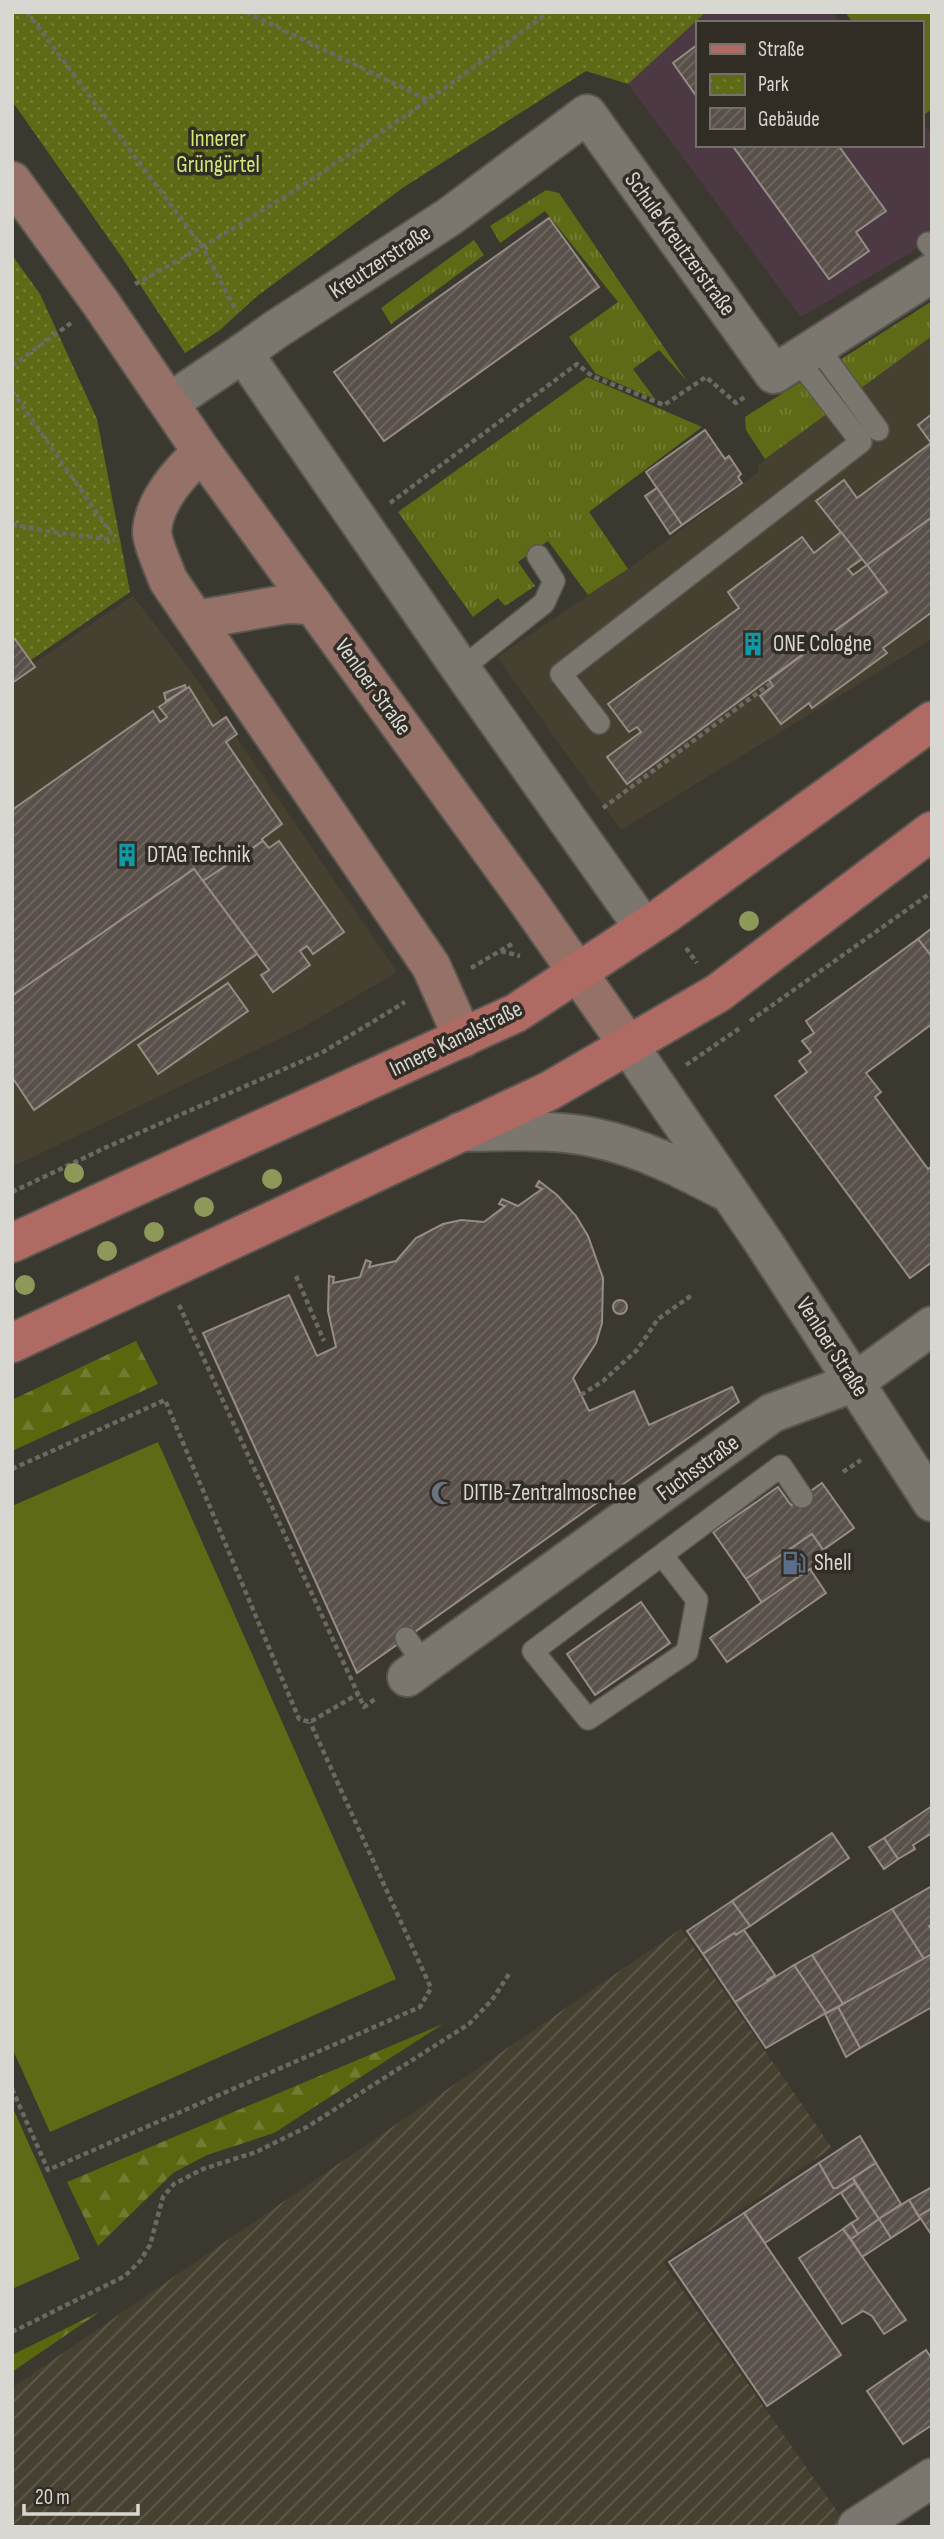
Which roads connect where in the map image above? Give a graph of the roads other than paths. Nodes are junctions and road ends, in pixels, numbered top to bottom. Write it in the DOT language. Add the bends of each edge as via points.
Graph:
graph roads {
  1 [pos="587,114"];
  2 [pos="12,181"];
  3 [pos="930,254"];
  4 [pos="249,348"];
  5 [pos="796,360"];
  6 [pos="169,403"];
  7 [pos="878,430"];
  8 [pos="202,452"];
  9 [pos="538,556"];
  10 [pos="313,605"];
  11 [pos="196,620"];
  12 [pos="461,669"];
  13 [pos="932,722"];
  14 [pos="599,723"];
  15 [pos="932,831"];
  16 [pos="644,928"];
  17 [pos="577,972"];
  18 [pos="463,1038"];
  19 [pos="629,1046"];
  20 [pos="460,1132"];
  21 [pos="731,1194"];
  22 [pos="12,1243"];
  23 [pos="932,1326"];
  24 [pos="12,1343"];
  25 [pos="855,1382"];
  26 [pos="802,1497"];
  27 [pos="932,1502"];
  28 [pos="662,1555"];
  29 [pos="412,1660"];
  30 [pos="932,2478"];
  31 [pos="875,2522"];
  1 -- 4 [label="street, Kreutzerstraße" via="449,217"];
  1 -- 5 [label="street, Schule Kreutzerstraße"];
  2 -- 6 [label="street, Venloer Straße"];
  3 -- 5 [label="street"];
  4 -- 6 [label="street, Kreutzerstraße"];
  4 -- 12 [label="street" via="361,524"];
  5 -- 7 [label="lane"];
  5 -- 14 [label="lane" via="860,442 561,674"];
  6 -- 8 [label="street, Venloer Straße"];
  8 -- 10 [label="street, Venloer Straße"];
  8 -- 11 [label="street" via="180,472 161,501 152,533 168,580"];
  9 -- 12 [label="lane" via="554,581 544,603"];
  10 -- 11 [label="street" via="287,604"];
  10 -- 17 [label="street, Venloer Straße"];
  11 -- 18 [label="street" via="431,966"];
  12 -- 16 [label="street"];
  13 -- 16 [label="main road, Innere Kanalstraße"];
  15 -- 19 [label="main road" via="718,993"];
  16 -- 17 [label="main road, Innere Kanalstraße"];
  17 -- 18 [label="main road, Innere Kanalstraße" via="516,1013"];
  17 -- 19 [label="street, Venloer Straße"];
  18 -- 22 [label="main road, Innere Kanalstraße"];
  19 -- 20 [label="main road" via="549,1091"];
  19 -- 21 [label="street, Venloer Straße"];
  20 -- 21 [label="street" via="545,1132 596,1138 637,1149"];
  20 -- 24 [label="main road"];
  21 -- 25 [label="street, Venloer Straße"];
  23 -- 25 [label="street, Fuchsstraße"];
  25 -- 27 [label="street, Venloer Straße"];
  25 -- 29 [label="street, Fuchsstraße" via="772,1413"];
  26 -- 28 [label="lane" via="781,1466"];
  28 -- 28 [label="lane" via="697,1600 687,1652 588,1719 533,1651"];
  30 -- 31 [label="street"];
}
